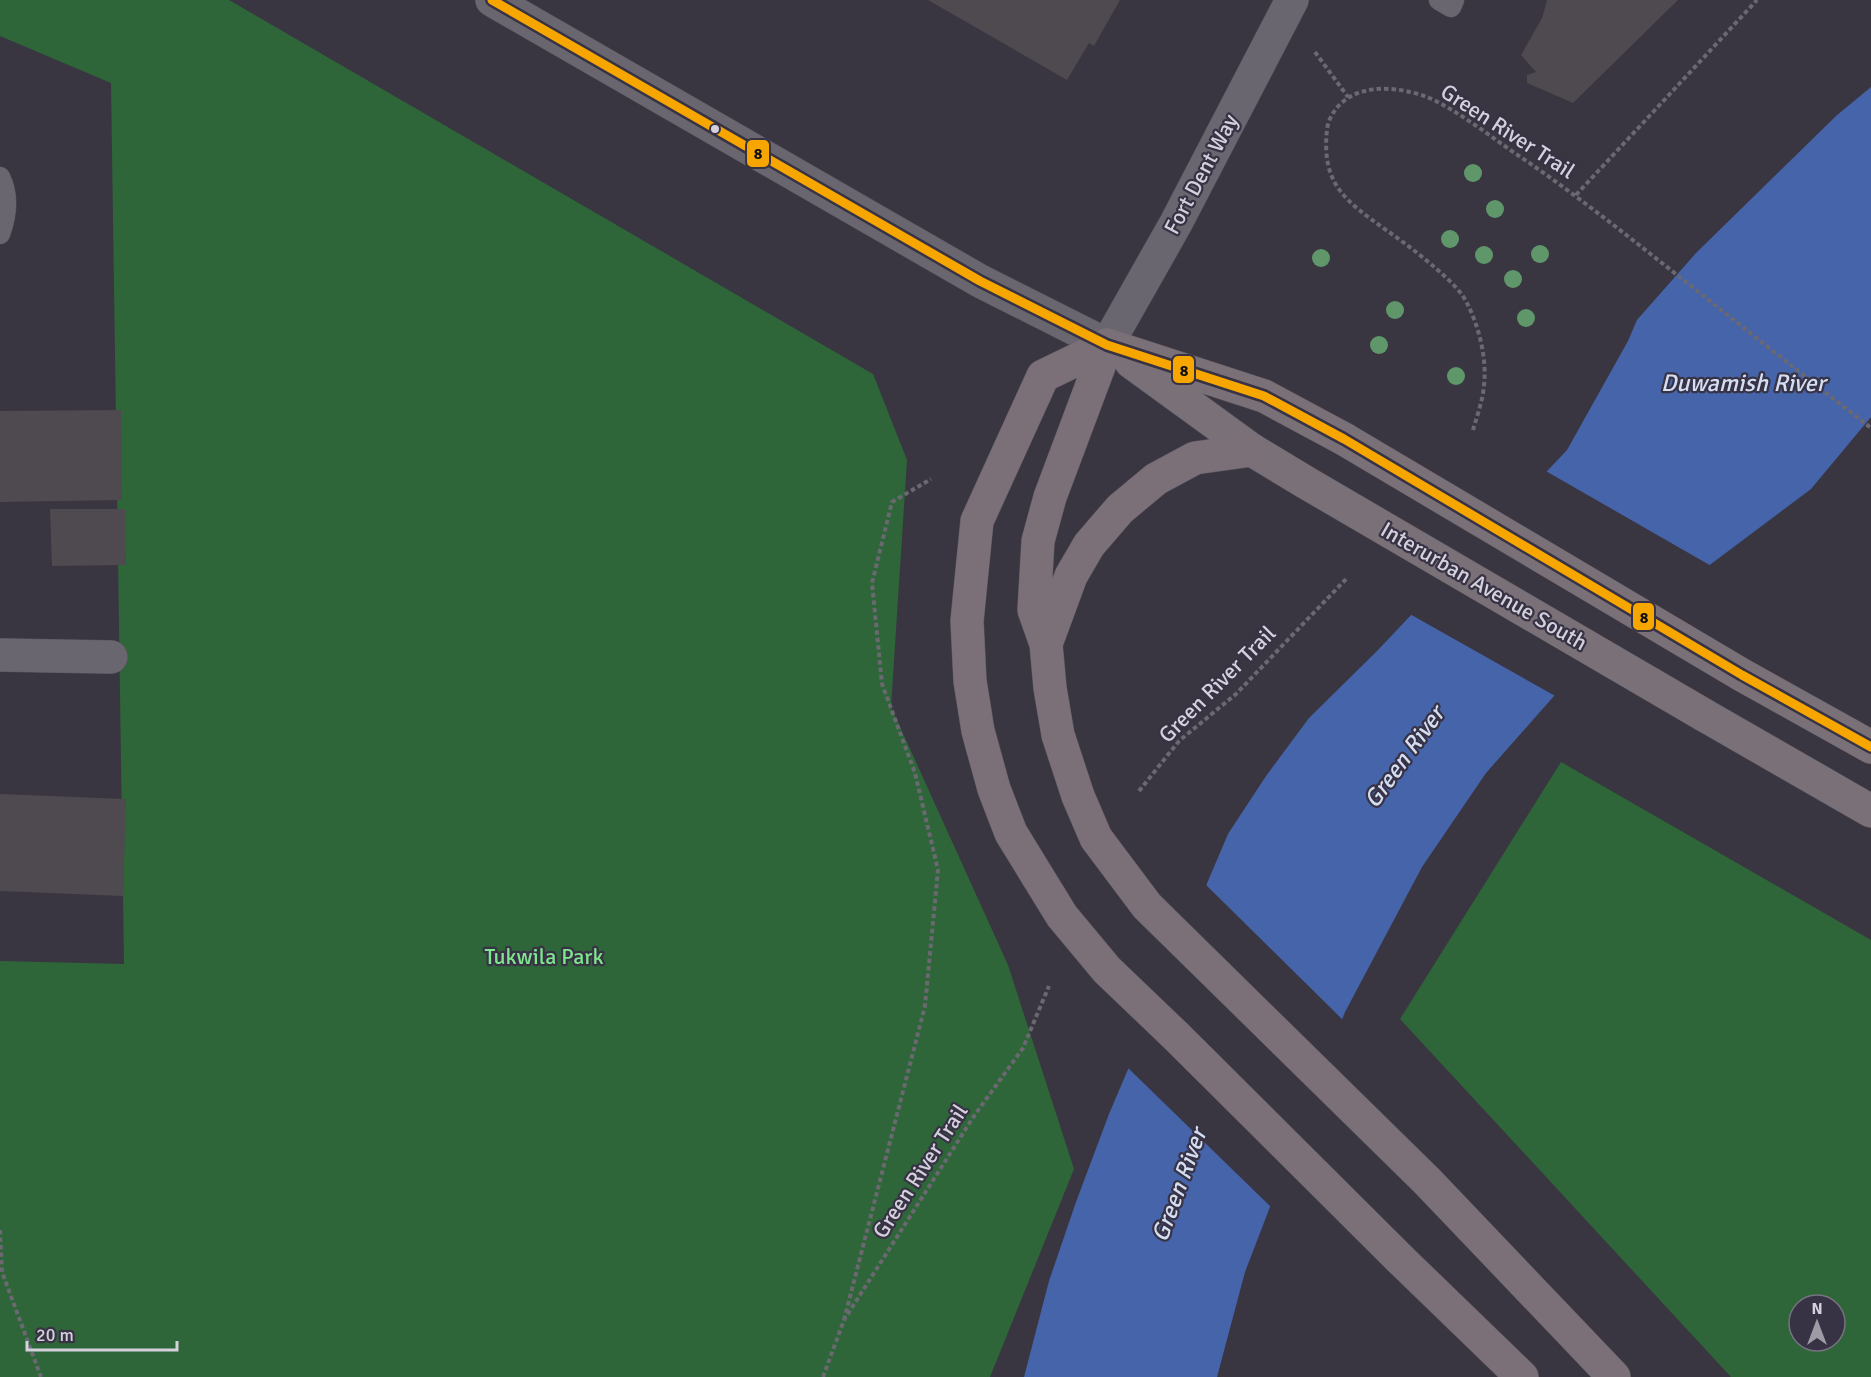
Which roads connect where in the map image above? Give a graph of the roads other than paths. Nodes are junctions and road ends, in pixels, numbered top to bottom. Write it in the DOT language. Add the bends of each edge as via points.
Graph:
graph roads {
  1 [pos="492,0"];
  2 [pos="1292,0"];
  3 [pos="1439,0"];
  4 [pos="1454,0"];
  5 [pos="0,177"];
  6 [pos="0,234"];
  7 [pos="1107,345"];
  8 [pos="1252,450"];
  9 [pos="1046,644"];
  10 [pos="0,655"];
  11 [pos="111,657"];
  12 [pos="1871,747"];
  13 [pos="1871,811"];
  14 [pos="1522,1377"];
  15 [pos="1614,1377"];
  1 -- 7 [label="main road, Interurban Avenue South" via="980,281"];
  2 -- 7 [label="main road, Fort Dent Way" via="1176,224"];
  3 -- 4 [label="lane" via="1450,7"];
  5 -- 6 [label="lane" via="5,187 6,218"];
  7 -- 8 [label="main road, Interurban Avenue South"];
  7 -- 9 [label="highway" via="1050,497 1038,541 1034,610"];
  7 -- 12 [label="main road, Interurban Avenue South, bridge" via="1264,396"];
  7 -- 14 [label="highway, bridge" via="1043,376 977,521 967,621 970,681 978,731 1011,833 1062,916 1107,970"];
  8 -- 9 [label="highway" via="1195,458 1146,486 1120,510 1089,545 1071,576"];
  8 -- 13 [label="main road, Interurban Avenue South, bridge"];
  9 -- 15 [label="highway, bridge" via="1058,735 1078,795 1096,838 1147,906 1427,1181"];
  10 -- 11 [label="main road"];
}
